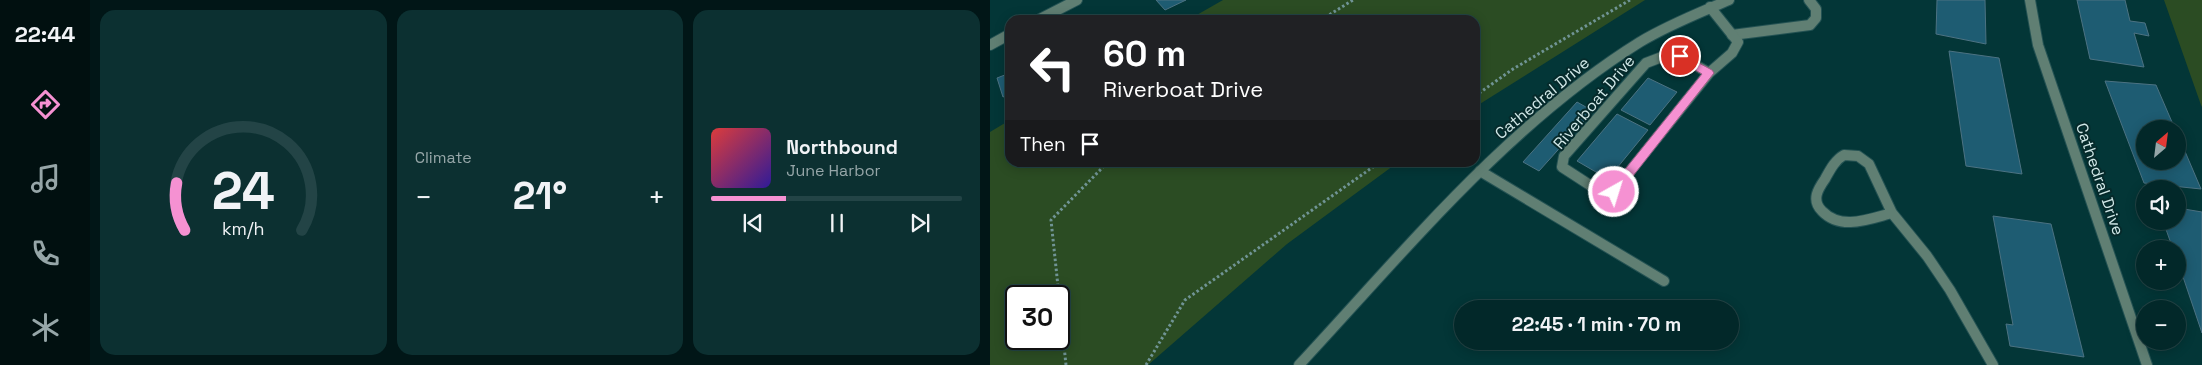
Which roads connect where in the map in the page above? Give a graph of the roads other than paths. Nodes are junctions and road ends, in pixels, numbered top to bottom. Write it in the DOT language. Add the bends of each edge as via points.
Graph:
graph roads {
  1 [pos="1077,0"];
  2 [pos="1729,0"];
  3 [pos="1809,0"];
  4 [pos="2030,0"];
  5 [pos="1710,7"];
  6 [pos="1048,15"];
  7 [pos="1732,34"];
  8 [pos="1005,37"];
  9 [pos="990,45"];
  10 [pos="1709,73"];
  11 [pos="1480,172"];
  12 [pos="1892,213"];
  13 [pos="1664,281"];
  14 [pos="1299,365"];
  15 [pos="1994,365"];
  16 [pos="2147,365"];
  1 -- 6 [label="street"];
  2 -- 5 [label="street, Cathedral Drive"];
  3 -- 7 [label="street" via="1816,9 1816,18 1810,25"];
  4 -- 16 [label="street, Cathedral Drive" via="2038,45"];
  5 -- 7 [label="street"];
  5 -- 11 [label="street, Cathedral Drive" via="1622,52 1535,119"];
  7 -- 10 [label="street, Riverboat Drive" via="1738,42 1732,53"];
  8 -- 9 [label="street"];
  10 -- 10 [label="street, Riverboat Drive" via="1614,192 1599,191 1562,167 1564,156 1646,63 1666,55 1680,56"];
  11 -- 13 [label="street"];
  11 -- 14 [label="street, Cathedral Drive"];
  12 -- 12 [label="street" via="1848,224 1825,215 1815,196 1838,158 1854,155 1869,164"];
  12 -- 15 [label="street" via="1950,290"];
}
